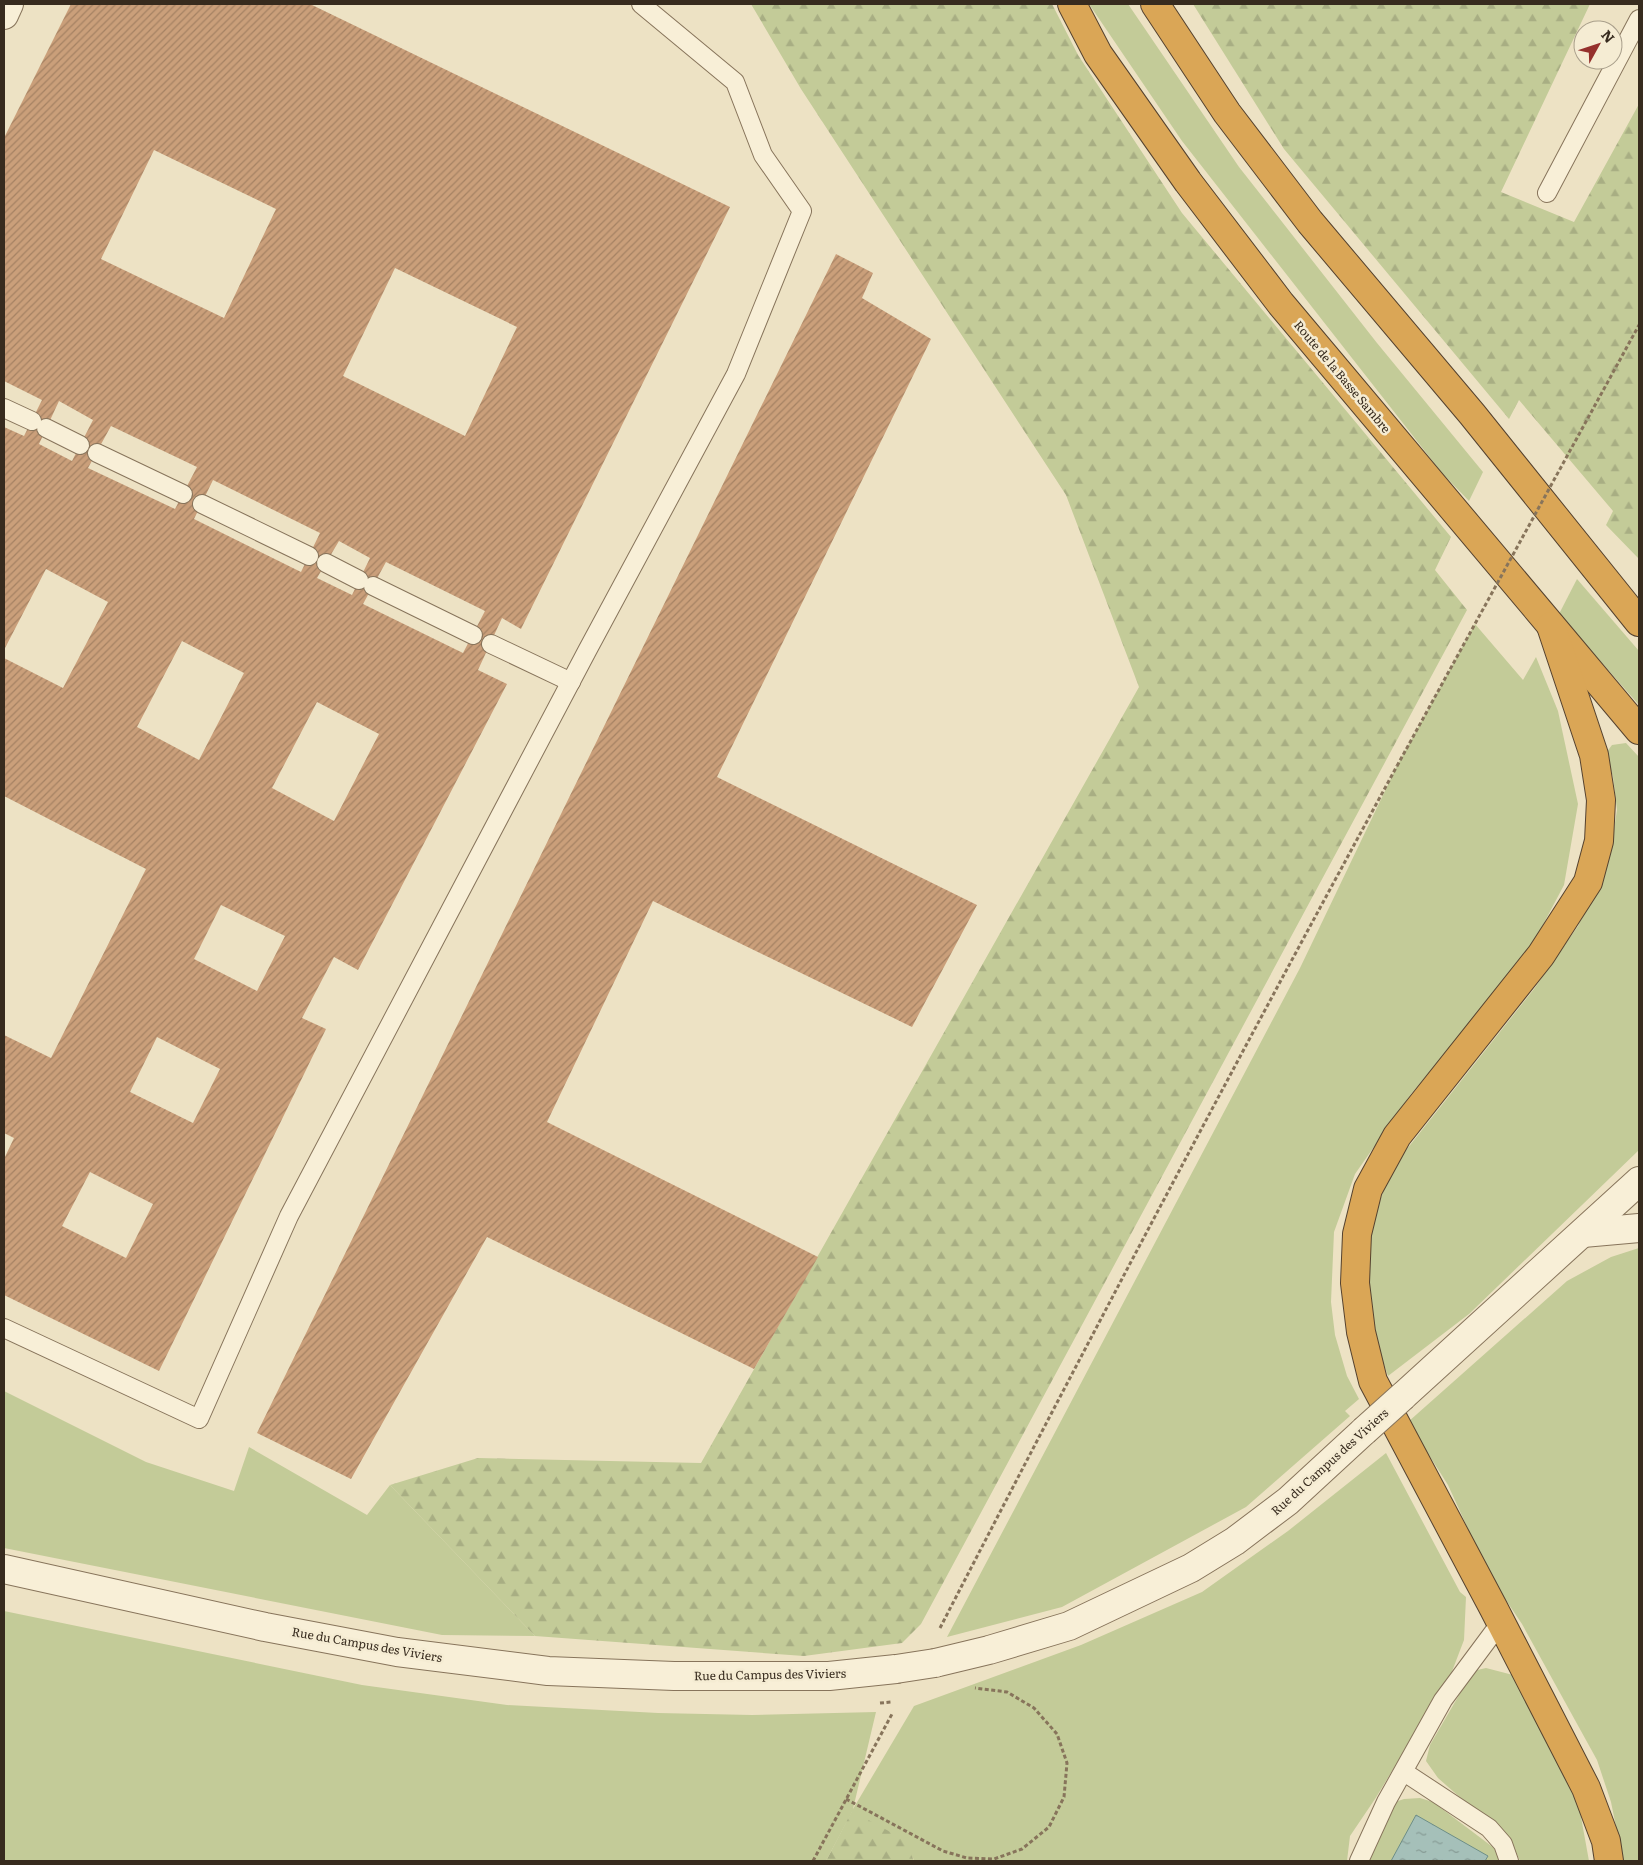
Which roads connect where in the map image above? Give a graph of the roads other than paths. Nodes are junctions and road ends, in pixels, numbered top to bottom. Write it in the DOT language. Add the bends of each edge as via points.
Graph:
graph roads {
  1 [pos="10,4"];
  2 [pos="642,4"];
  3 [pos="1072,4"];
  4 [pos="1155,4"];
  5 [pos="4,16"];
  6 [pos="1639,19"];
  7 [pos="1547,193"];
  8 [pos="4,408"];
  9 [pos="80,445"];
  10 [pos="97,453"];
  11 [pos="183,494"];
  12 [pos="202,504"];
  13 [pos="309,556"];
  14 [pos="326,564"];
  15 [pos="1639,622"];
  16 [pos="1551,626"];
  17 [pos="473,635"];
  18 [pos="490,644"];
  19 [pos="571,682"];
  20 [pos="1639,730"];
  21 [pos="1639,1181"];
  22 [pos="1639,1228"];
  23 [pos="1583,1233"];
  24 [pos="4,1328"];
  25 [pos="4,1569"];
  26 [pos="1501,1622"];
  27 [pos="1404,1772"];
  28 [pos="1360,1861"];
  29 [pos="1509,1861"];
  30 [pos="1609,1861"];
  1 -- 5 [label="street"];
  2 -- 19 [label="lane" via="735,82 763,155 802,211 736,374"];
  3 -- 16 [label="highway, Route de la Basse Sambre" via="1104,62 1188,182 1281,304"];
  4 -- 15 [label="highway" via="1227,113 1310,222 1472,414"];
  6 -- 7 [label="lane"];
  8 -- 9 [label="lane"];
  10 -- 11 [label="lane"];
  12 -- 13 [label="lane"];
  14 -- 17 [label="lane"];
  16 -- 20 [label="highway, Route de la Basse Sambre"];
  16 -- 26 [label="highway" via="1594,755 1601,800 1599,841 1588,882 1541,956 1397,1136 1368,1189 1357,1234 1355,1283 1361,1332 1373,1381"];
  18 -- 19 [label="lane"];
  19 -- 24 [label="lane" via="289,1216 200,1420"];
  21 -- 23 [label="street, Rue du Campus des Viviers"];
  22 -- 23 [label="street"];
  23 -- 25 [label="street, Rue du Campus des Viviers, bridge" via="1288,1501 1235,1541 1191,1568 1069,1626 934,1663 829,1676 674,1676 548,1671 359,1645"];
  26 -- 27 [label="lane" via="1443,1700"];
  26 -- 30 [label="highway" via="1586,1788 1606,1841"];
  27 -- 28 [label="lane" via="1386,1802"];
  27 -- 29 [label="lane" via="1489,1828 1503,1844"];
}
